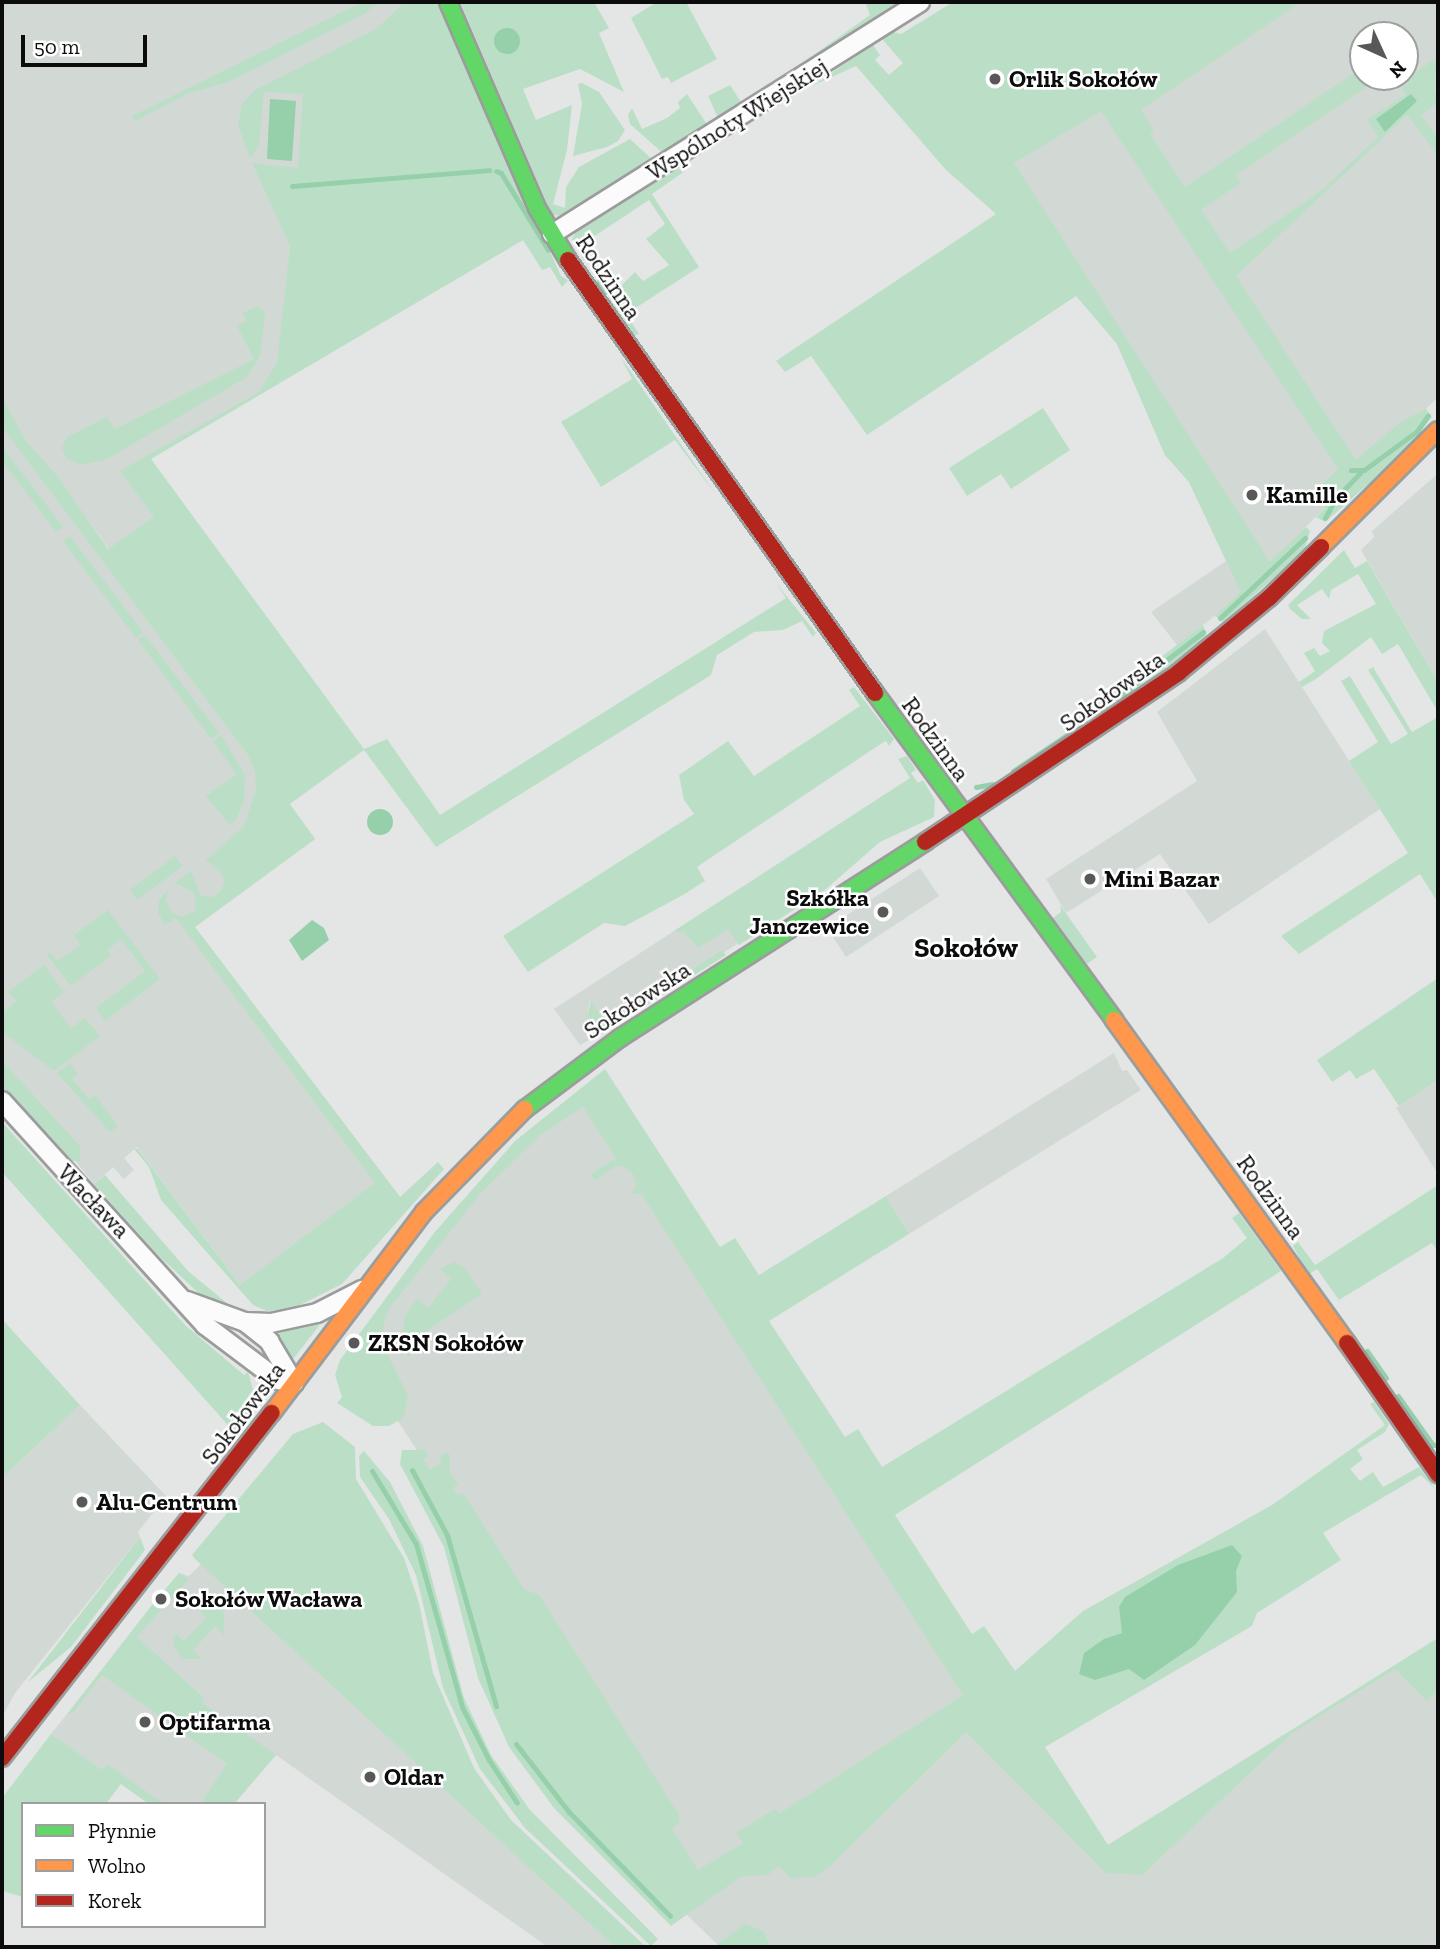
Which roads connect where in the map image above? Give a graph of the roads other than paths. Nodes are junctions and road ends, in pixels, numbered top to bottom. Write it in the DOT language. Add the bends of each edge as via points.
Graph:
graph roads {
  1 [pos="448,2"];
  2 [pos="920,2"];
  3 [pos="552,234"];
  4 [pos="1438,430"];
  5 [pos="965,816"];
  6 [pos="2,1101"];
  7 [pos="365,1288"];
  8 [pos="187,1300"];
  9 [pos="245,1322"];
  10 [pos="294,1383"];
  11 [pos="1438,1474"];
  12 [pos="2,1758"];
  1 -- 3 [label="street, Rodzinna"];
  2 -- 3 [label="street, Wspólnoty Wiejskiej"];
  3 -- 5 [label="street, Rodzinna" via="748,519"];
  4 -- 5 [label="street, Sokołowska" via="1269,598 1216,643 1128,710"];
  5 -- 7 [label="street, Sokołowska" via="630,1031 545,1091 442,1192"];
  5 -- 11 [label="street, Rodzinna" via="1244,1197"];
  6 -- 8 [label="street, Wacława"];
  7 -- 9 [label="street, Wacława" via="305,1317"];
  7 -- 10 [label="street, Sokołowska"];
  8 -- 9 [label="street, Wacława"];
  8 -- 10 [label="street, Wacława" via="205,1325 241,1354 278,1380"];
  9 -- 10 [label="street, Wacława" via="269,1340"];
  10 -- 12 [label="street, Sokołowska" via="202,1507"];
}
